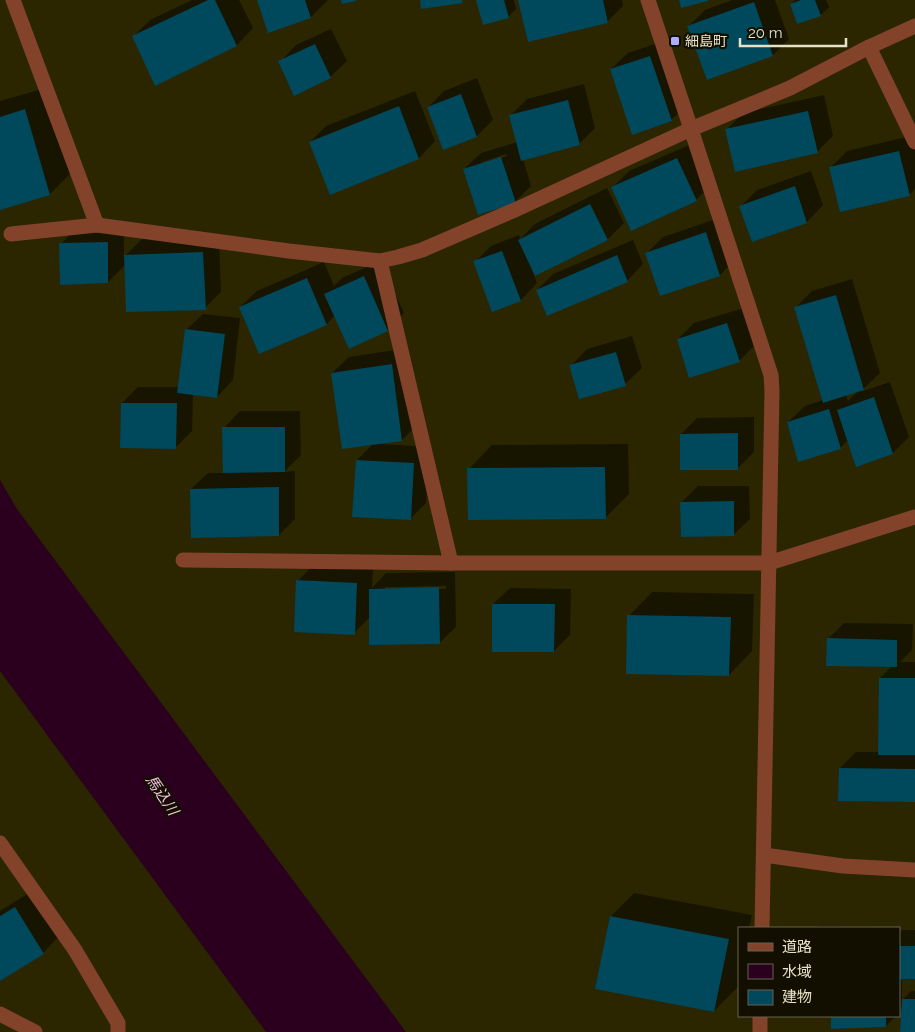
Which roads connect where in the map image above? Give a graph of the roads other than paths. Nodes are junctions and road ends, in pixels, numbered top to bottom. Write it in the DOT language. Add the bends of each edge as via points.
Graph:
graph roads {
  1 [pos="13,0"];
  2 [pos="648,0"];
  3 [pos="915,26"];
  4 [pos="869,47"];
  5 [pos="692,129"];
  6 [pos="915,142"];
  7 [pos="97,225"];
  8 [pos="10,234"];
  9 [pos="380,261"];
  10 [pos="915,517"];
  11 [pos="183,560"];
  12 [pos="451,563"];
  13 [pos="768,563"];
  14 [pos="0,843"];
  15 [pos="764,855"];
  16 [pos="915,870"];
  17 [pos="762,927"];
  18 [pos="0,1014"];
  19 [pos="760,1017"];
  20 [pos="35,1032"];
  21 [pos="118,1032"];
  22 [pos="760,1032"];
  1 -- 7 [label="street"];
  2 -- 5 [label="street"];
  3 -- 4 [label="street"];
  4 -- 5 [label="street" via="790,88"];
  4 -- 6 [label="street"];
  5 -- 9 [label="street" via="422,250"];
  5 -- 13 [label="street" via="771,375"];
  7 -- 8 [label="street"];
  7 -- 9 [label="street"];
  9 -- 12 [label="street"];
  10 -- 13 [label="street"];
  11 -- 12 [label="street"];
  12 -- 13 [label="street"];
  13 -- 15 [label="street"];
  14 -- 21 [label="street" via="75,950 118,1023"];
  15 -- 16 [label="street" via="843,866"];
  15 -- 17 [label="street"];
  18 -- 20 [label="street"];
  19 -- 22 [label="street"];
}
